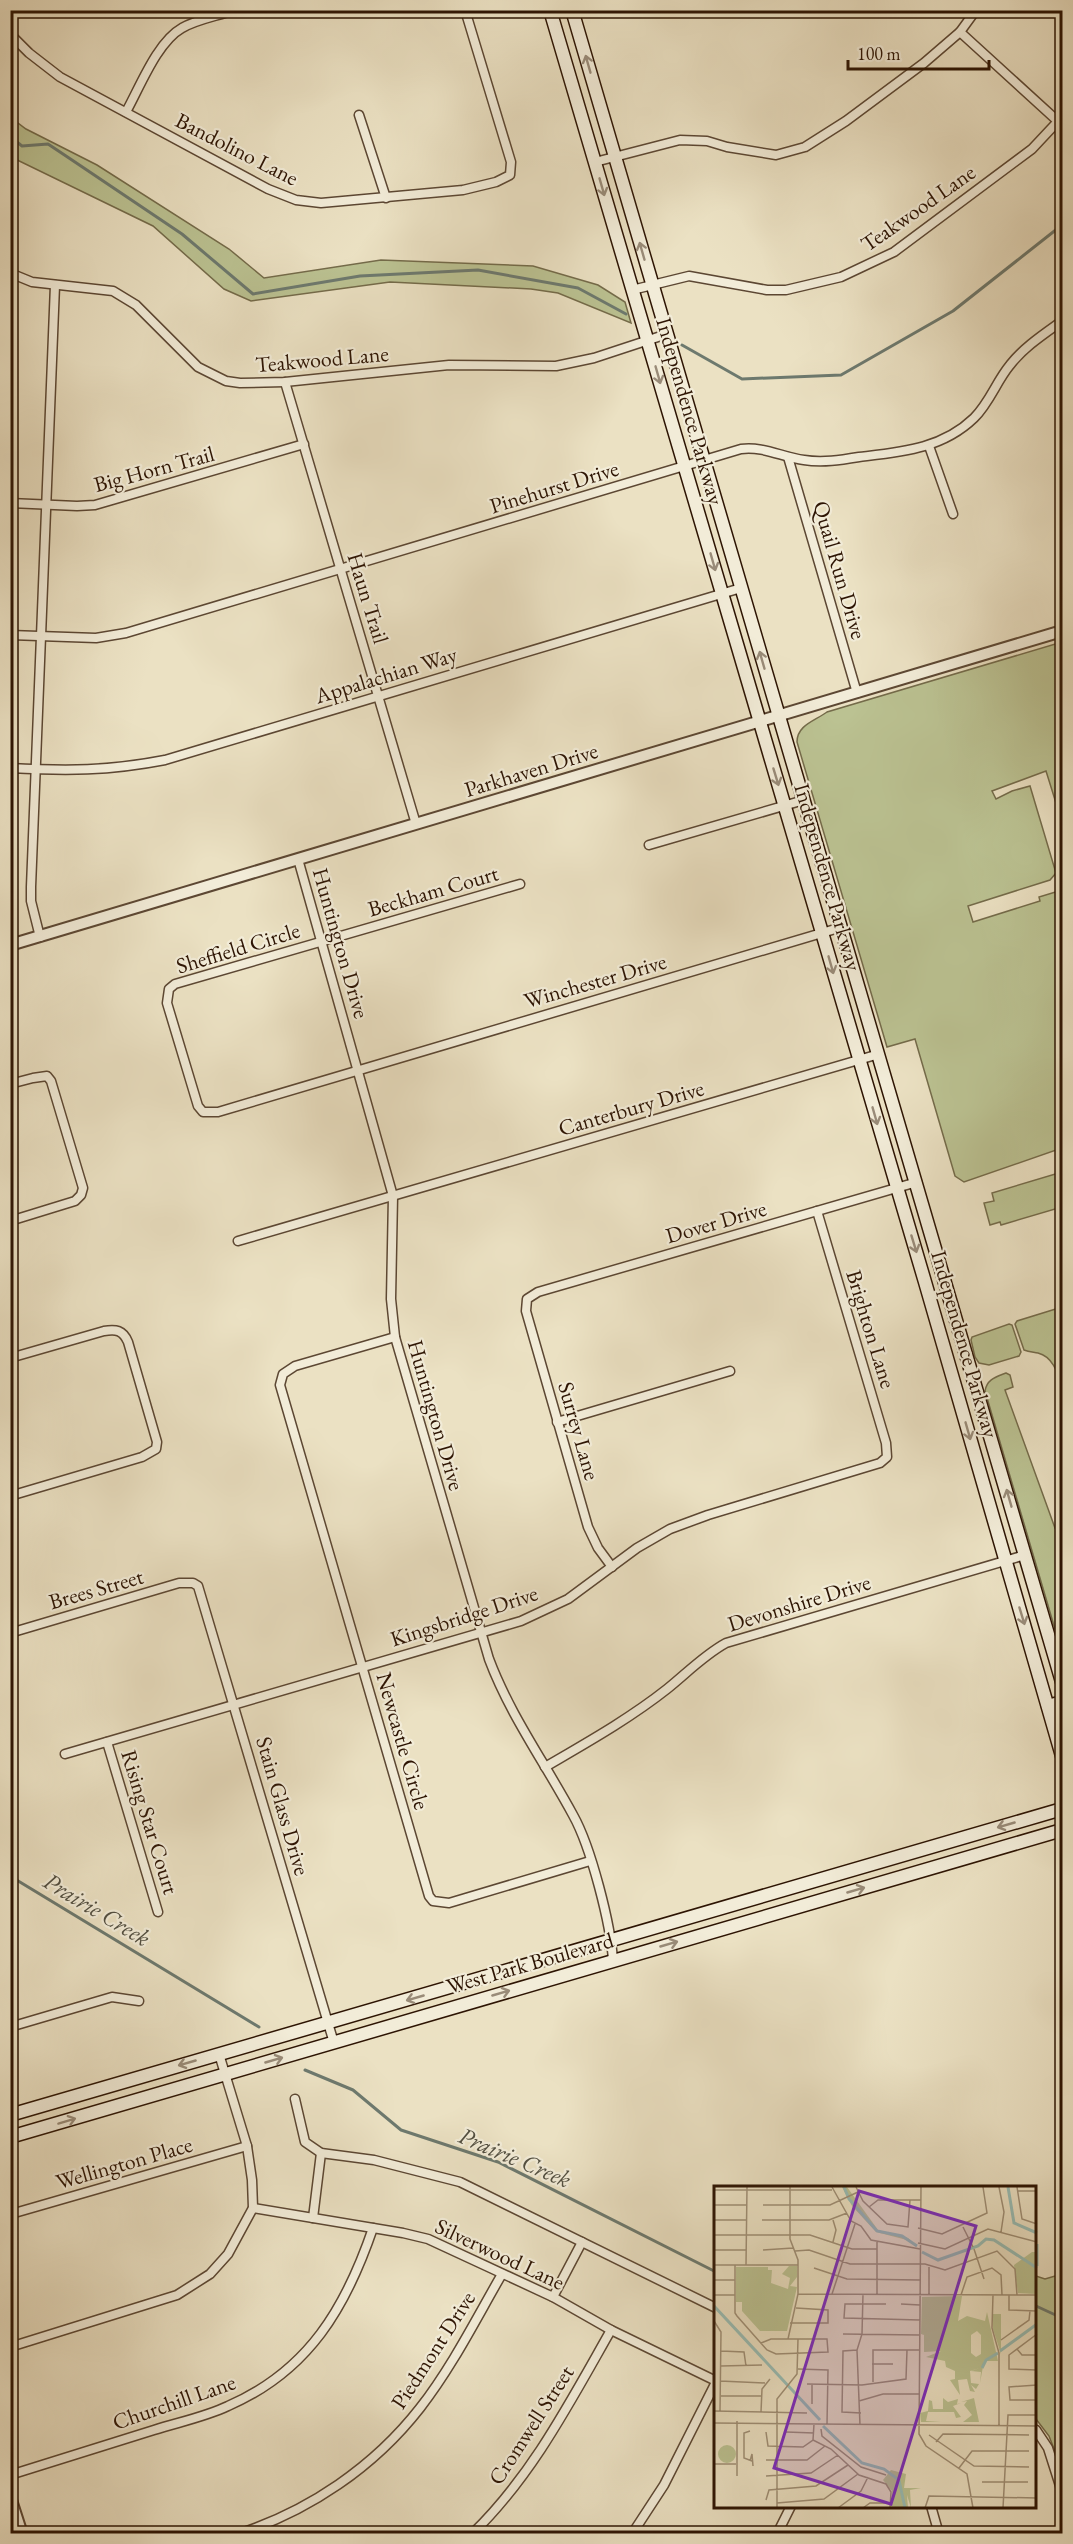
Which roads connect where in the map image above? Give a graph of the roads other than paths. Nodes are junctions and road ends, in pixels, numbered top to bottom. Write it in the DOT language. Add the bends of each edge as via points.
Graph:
graph roads {
  1 [pos="234,10"];
  2 [pos="465,10"];
  3 [pos="550,10"];
  4 [pos="572,10"];
  5 [pos="976,10"];
  6 [pos="960,33"];
  7 [pos="10,34"];
  8 [pos="126,112"];
  9 [pos="359,115"];
  10 [pos="1061,121"];
  11 [pos="615,156"];
  12 [pos="595,162"];
  13 [pos="386,198"];
  14 [pos="10,273"];
  15 [pos="652,284"];
  16 [pos="55,285"];
  17 [pos="633,290"];
  18 [pos="1062,321"];
  19 [pos="667,334"];
  20 [pos="648,341"];
  21 [pos="285,382"];
  22 [pos="304,444"];
  23 [pos="929,446"];
  24 [pos="788,457"];
  25 [pos="704,460"];
  26 [pos="685,466"];
  27 [pos="10,503"];
  28 [pos="47,505"];
  29 [pos="953,514"];
  30 [pos="341,570"];
  31 [pos="741,588"];
  32 [pos="722,594"];
  33 [pos="1062,631"];
  34 [pos="10,635"];
  35 [pos="41,637"];
  36 [pos="857,693"];
  37 [pos="378,696"];
  38 [pos="779,716"];
  39 [pos="760,721"];
  40 [pos="10,768"];
  41 [pos="36,769"];
  42 [pos="804,800"];
  43 [pos="785,806"];
  44 [pos="416,824"];
  45 [pos="649,845"];
  46 [pos="298,859"];
  47 [pos="520,884"];
  48 [pos="842,927"];
  49 [pos="822,933"];
  50 [pos="40,937"];
  51 [pos="321,942"];
  52 [pos="10,945"];
  53 [pos="879,1054"];
  54 [pos="859,1060"];
  55 [pos="358,1069"];
  56 [pos="10,1084"];
  57 [pos="917,1182"];
  58 [pos="897,1188"];
  59 [pos="393,1196"];
  60 [pos="817,1211"];
  61 [pos="10,1221"];
  62 [pos="238,1241"];
  63 [pos="527,1299"];
  64 [pos="395,1337"];
  65 [pos="10,1358"];
  66 [pos="730,1371"];
  67 [pos="557,1422"];
  68 [pos="887,1457"];
  69 [pos="10,1496"];
  70 [pos="1025,1555"];
  71 [pos="1005,1560"];
  72 [pos="612,1567"];
  73 [pos="193,1583"];
  74 [pos="10,1633"];
  75 [pos="481,1633"];
  76 [pos="362,1667"];
  77 [pos="1062,1682"];
  78 [pos="1062,1702"];
  79 [pos="235,1705"];
  80 [pos="1048,1706"];
  81 [pos="107,1742"];
  82 [pos="65,1754"];
  83 [pos="1062,1756"];
  84 [pos="545,1767"];
  85 [pos="1062,1809"];
  86 [pos="1062,1830"];
  87 [pos="590,1861"];
  88 [pos="158,1912"];
  89 [pos="612,1940"];
  90 [pos="613,1960"];
  91 [pos="139,2001"];
  92 [pos="328,2023"];
  93 [pos="10,2027"];
  94 [pos="334,2043"];
  95 [pos="219,2054"];
  96 [pos="225,2074"];
  97 [pos="296,2099"];
  98 [pos="10,2115"];
  99 [pos="10,2138"];
  100 [pos="247,2146"];
  101 [pos="321,2153"];
  102 [pos="253,2208"];
  103 [pos="11,2214"];
  104 [pos="312,2218"];
  105 [pos="373,2228"];
  106 [pos="582,2242"];
  107 [pos="502,2274"];
  108 [pos="553,2297"];
  109 [pos="714,2307"];
  110 [pos="611,2330"];
  111 [pos="10,2347"];
  112 [pos="714,2381"];
  113 [pos="714,2386"];
  114 [pos="1037,2433"];
  115 [pos="10,2475"];
  116 [pos="1062,2492"];
  117 [pos="10,2497"];
  118 [pos="790,2508"];
  119 [pos="932,2508"];
  120 [pos="480,2526"];
  121 [pos="22,2534"];
  122 [pos="238,2534"];
  123 [pos="472,2534"];
  124 [pos="489,2534"];
  125 [pos="632,2534"];
  126 [pos="777,2534"];
  127 [pos="939,2534"];
  1 -- 8 [label="street" via="172,34"];
  2 -- 13 [label="street, Bandolino Lane" via="511,162 510,175 463,190"];
  3 -- 12 [label="main road, Independence Parkway"];
  11 -- 4 [label="main road, Independence Parkway, one-way"];
  5 -- 6 [label="street"];
  6 -- 10 [label="street"];
  6 -- 11 [label="street" via="846,121 791,153 776,155 687,140 668,141"];
  7 -- 8 [label="street, Bandolino Lane" via="60,77"];
  8 -- 13 [label="street, Bandolino Lane" via="285,197 321,203"];
  9 -- 13 [label="street"];
  10 -- 15 [label="street, Teakwood Lane" via="1032,149 894,252 841,278 786,290 699,276"];
  11 -- 12 [label="street"];
  15 -- 11 [label="main road, Independence Parkway, one-way"];
  12 -- 17 [label="main road, Independence Parkway, one-way"];
  14 -- 16 [label="street, Teakwood Lane" via="32,282"];
  15 -- 17 [label="street, Teakwood Lane"];
  15 -- 19 [label="main road, Independence Parkway"];
  16 -- 21 [label="street, Teakwood Lane" via="98,288 125,297 211,375 240,383"];
  16 -- 28 [label="street"];
  17 -- 20 [label="main road, Independence Parkway"];
  18 -- 23 [label="street, Pinehurst Drive" via="1011,363 974,418"];
  19 -- 20 [label="street, Teakwood Lane"];
  19 -- 25 [label="main road, Independence Parkway"];
  20 -- 21 [label="street, Teakwood Lane" via="556,366 449,365"];
  20 -- 26 [label="main road, Independence Parkway, one-way"];
  21 -- 22 [label="street, Haun Trail"];
  22 -- 28 [label="street, Big Horn Trail" via="111,502"];
  22 -- 30 [label="street, Haun Trail"];
  23 -- 24 [label="street, Pinehurst Drive" via="834,460"];
  23 -- 29 [label="street"];
  24 -- 25 [label="street, Pinehurst Drive" via="750,448"];
  24 -- 36 [label="street, Quail Run Drive"];
  25 -- 26 [label="street, Pinehurst Drive"];
  25 -- 31 [label="main road, Independence Parkway"];
  26 -- 30 [label="street, Pinehurst Drive"];
  26 -- 32 [label="main road, Independence Parkway, one-way"];
  27 -- 28 [label="street, Big Horn Trail"];
  28 -- 35 [label="street"];
  30 -- 35 [label="street, Pinehurst Drive" via="126,633 96,638"];
  30 -- 37 [label="street, Haun Trail"];
  31 -- 32 [label="street, Appalachian Way"];
  38 -- 31 [label="main road, Independence Parkway, one-way"];
  32 -- 37 [label="street, Appalachian Way"];
  32 -- 39 [label="main road, Independence Parkway"];
  33 -- 36 [label="street, Parkhaven Drive"];
  34 -- 35 [label="street, Pinehurst Drive"];
  35 -- 41 [label="street"];
  36 -- 38 [label="street, Parkhaven Drive"];
  37 -- 41 [label="street, Appalachian Way" via="124,768"];
  37 -- 44 [label="street, Haun Trail"];
  38 -- 39 [label="street, Parkhaven Drive"];
  38 -- 42 [label="main road, Independence Parkway"];
  39 -- 43 [label="main road, Independence Parkway, one-way"];
  39 -- 44 [label="street, Parkhaven Drive"];
  40 -- 41 [label="street, Appalachian Way"];
  41 -- 50 [label="street" via="31,887"];
  42 -- 43 [label="street"];
  42 -- 48 [label="main road, Independence Parkway"];
  43 -- 45 [label="street"];
  43 -- 49 [label="main road, Independence Parkway"];
  44 -- 46 [label="street, Parkhaven Drive"];
  46 -- 50 [label="street, Parkhaven Drive"];
  46 -- 51 [label="street, Huntington Drive"];
  47 -- 51 [label="street, Beckham Court"];
  48 -- 49 [label="street, Winchester Drive"];
  48 -- 53 [label="main road, Independence Parkway"];
  49 -- 54 [label="main road, Independence Parkway, one-way"];
  49 -- 55 [label="street, Winchester Drive"];
  50 -- 52 [label="street, Parkhaven Drive"];
  51 -- 55 [label="street, Huntington Drive"];
  51 -- 55 [label="street, Sheffield Circle" via="169,989 167,1003 191,1086 198,1106 210,1113"];
  53 -- 54 [label="street, Canterbury Drive"];
  53 -- 57 [label="main road, Independence Parkway"];
  54 -- 58 [label="main road, Independence Parkway, one-way"];
  54 -- 59 [label="street, Canterbury Drive"];
  55 -- 59 [label="street, Huntington Drive"];
  56 -- 61 [label="street" via="46,1076 51,1081 81,1180 81,1195 66,1205"];
  57 -- 58 [label="street, Dover Drive"];
  70 -- 57 [label="main road, Independence Parkway, one-way"];
  58 -- 60 [label="street, Dover Drive"];
  58 -- 71 [label="main road, Independence Parkway, one-way"];
  59 -- 62 [label="street, Canterbury Drive"];
  59 -- 64 [label="street, Huntington Drive" via="391,1299"];
  60 -- 63 [label="street, Dover Drive" via="538,1292"];
  60 -- 68 [label="street, Brighton Lane"];
  63 -- 67 [label="street, Surrey Lane" via="526,1311"];
  64 -- 75 [label="street, Huntington Drive"];
  64 -- 76 [label="street, Newcastle Circle" via="295,1366 280,1379"];
  65 -- 69 [label="street" via="104,1331 121,1331 128,1342 156,1435 156,1449 142,1457"];
  66 -- 67 [label="street"];
  67 -- 72 [label="street, Surrey Lane" via="588,1527"];
  68 -- 72 [label="street, Kingsbridge Drive" via="870,1467 689,1521 653,1538"];
  70 -- 71 [label="street, Devonshire Drive"];
  70 -- 77 [label="main road, Independence Parkway"];
  71 -- 80 [label="main road, Independence Parkway, one-way"];
  71 -- 84 [label="street, Devonshire Drive" via="726,1643 626,1718"];
  72 -- 75 [label="street, Kingsbridge Drive" via="552,1607"];
  73 -- 74 [label="street, Brees Street" via="179,1583"];
  73 -- 79 [label="street, Stain Glass Drive" via="201,1592"];
  75 -- 76 [label="street, Kingsbridge Drive"];
  75 -- 84 [label="street, Huntington Drive" via="504,1697"];
  76 -- 79 [label="street, Kingsbridge Drive"];
  76 -- 87 [label="street, Newcastle Circle" via="433,1901 450,1903"];
  78 -- 80 [label="main road"];
  79 -- 81 [label="street, Kingsbridge Drive"];
  79 -- 92 [label="street, Stain Glass Drive"];
  80 -- 83 [label="main road, Independence Parkway"];
  81 -- 82 [label="street, Kingsbridge Drive"];
  81 -- 88 [label="street, Rising Star Court"];
  84 -- 87 [label="street, Huntington Drive" via="574,1816"];
  85 -- 89 [label="main road, West Park Boulevard, one-way"];
  90 -- 86 [label="main road, West Park Boulevard, one-way"];
  87 -- 89 [label="street, Huntington Drive"];
  89 -- 90 [label="street, Huntington Drive"];
  89 -- 92 [label="main road, West Park Boulevard, one-way"];
  94 -- 90 [label="main road, West Park Boulevard, one-way"];
  91 -- 93 [label="street" via="112,1997"];
  92 -- 94 [label="street, Stain Glass Drive"];
  92 -- 95 [label="main road, West Park Boulevard"];
  96 -- 94 [label="main road, West Park Boulevard, one-way"];
  95 -- 96 [label="street"];
  95 -- 98 [label="main road, West Park Boulevard, one-way"];
  99 -- 96 [label="main road, West Park Boulevard, one-way"];
  96 -- 100 [label="street"];
  97 -- 101 [label="street" via="305,2142"];
  100 -- 102 [label="street"];
  100 -- 103 [label="street, Wellington Place"];
  101 -- 104 [label="street"];
  101 -- 106 [label="street" via="374,2160 460,2182"];
  102 -- 104 [label="street, Silverwood Lane"];
  102 -- 111 [label="street" via="222,2262 186,2291"];
  104 -- 105 [label="street, Silverwood Lane"];
  105 -- 107 [label="street, Silverwood Lane" via="428,2240"];
  105 -- 115 [label="street, Churchill Lane" via="336,2314 300,2358 271,2382 228,2407"];
  106 -- 108 [label="street"];
  106 -- 109 [label="street"];
  107 -- 108 [label="street, Silverwood Lane"];
  107 -- 122 [label="street, Piedmont Drive" via="432,2391 388,2444 321,2496"];
  108 -- 110 [label="street, Silverwood Lane"];
  110 -- 112 [label="street, Silverwood Lane"];
  110 -- 120 [label="street, Cromwell Street" via="535,2460"];
  113 -- 125 [label="street" via="664,2485"];
  114 -- 116 [label="street" via="1048,2448"];
  117 -- 121 [label="street"];
  118 -- 126 [label="street"];
  119 -- 127 [label="street"];
  120 -- 123 [label="street, Cromwell Street"];
  120 -- 124 [label="street"];
}
